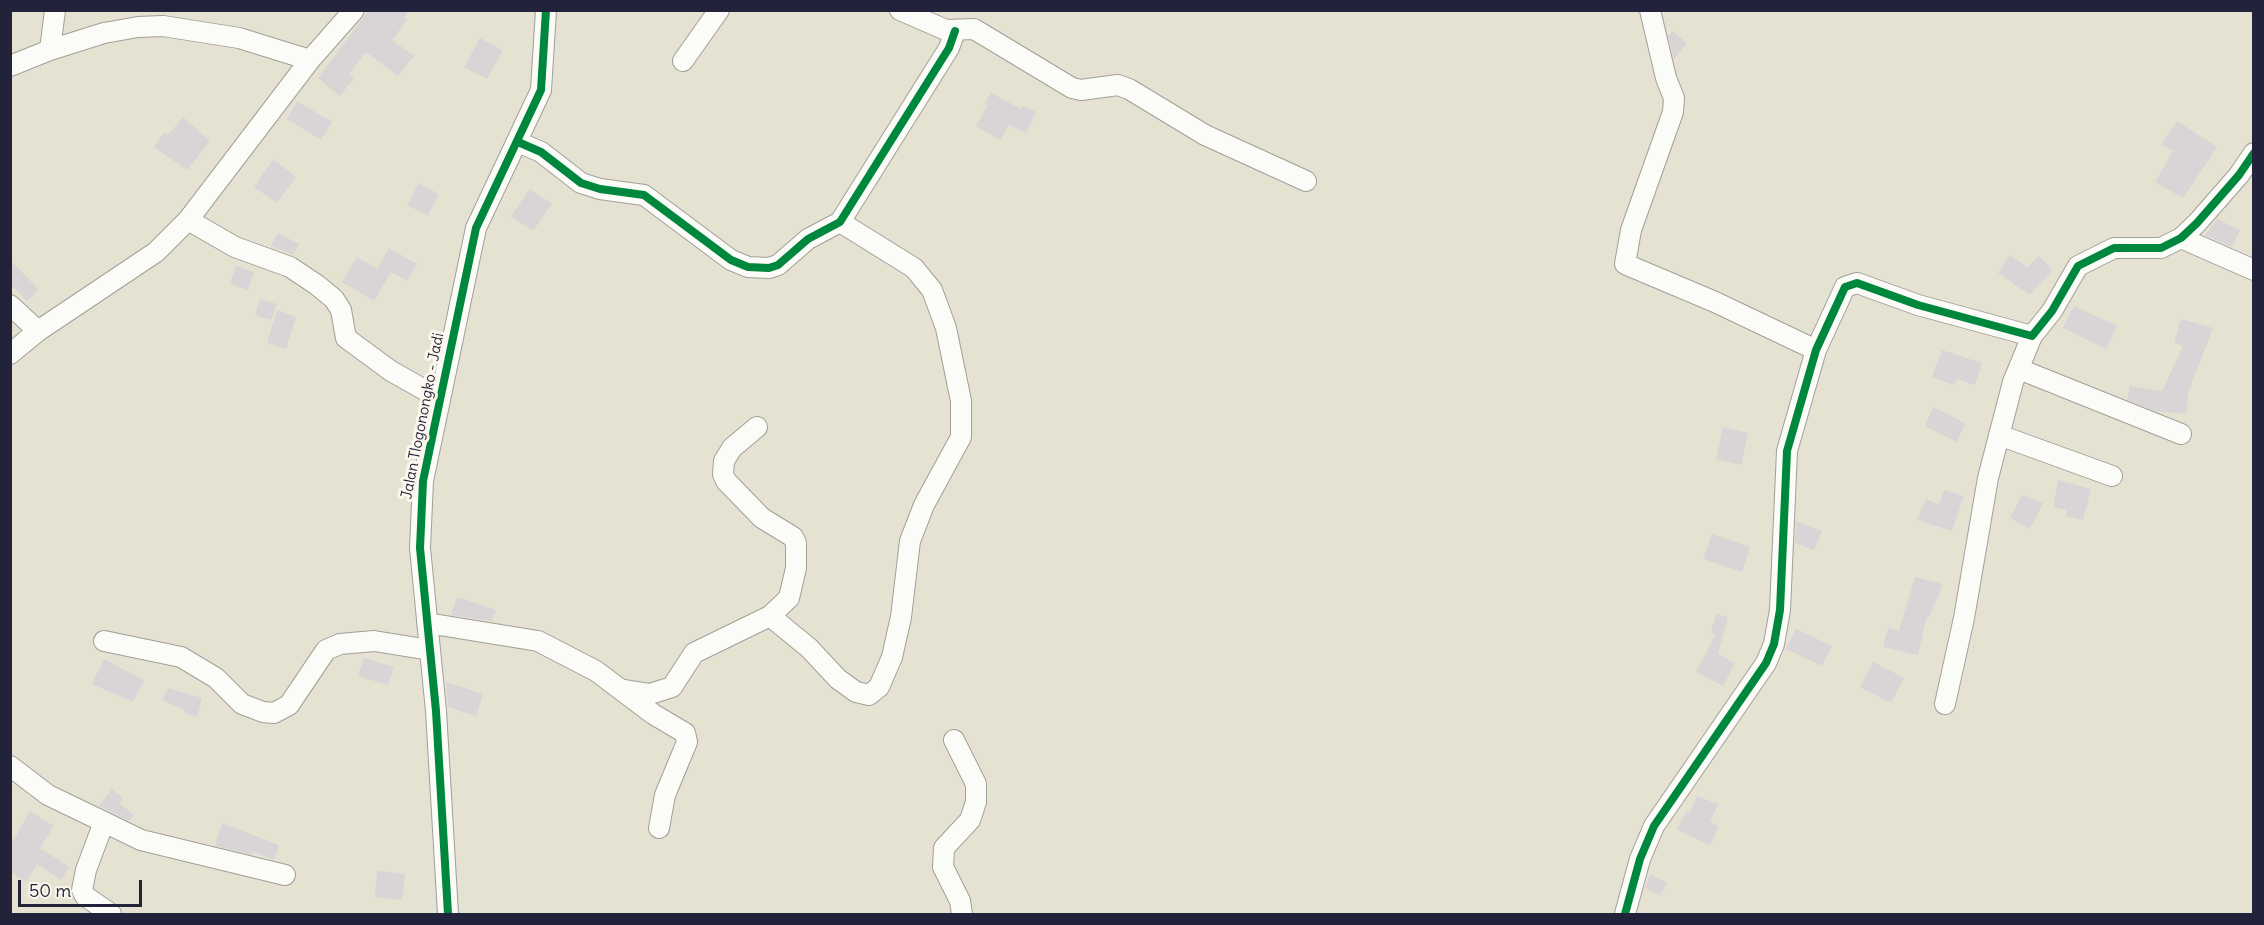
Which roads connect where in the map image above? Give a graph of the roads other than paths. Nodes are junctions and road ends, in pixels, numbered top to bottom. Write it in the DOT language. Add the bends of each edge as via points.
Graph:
graph roads {
  1 [pos="55,10"];
  2 [pos="354,10"];
  3 [pos="546,10"];
  4 [pos="719,10"];
  5 [pos="900,10"];
  6 [pos="1650,10"];
  7 [pos="955,31"];
  8 [pos="50,50"];
  9 [pos="310,60"];
  10 [pos="683,61"];
  11 [pos="10,66"];
  12 [pos="518,142"];
  13 [pos="2253,153"];
  14 [pos="1306,181"];
  15 [pos="188,220"];
  16 [pos="840,222"];
  17 [pos="2181,238"];
  18 [pos="2253,270"];
  19 [pos="10,305"];
  20 [pos="38,331"];
  21 [pos="2032,336"];
  22 [pos="1816,350"];
  23 [pos="10,354"];
  24 [pos="2019,369"];
  25 [pos="439,398"];
  26 [pos="757,427"];
  27 [pos="2181,434"];
  28 [pos="1999,435"];
  29 [pos="2112,476"];
  30 [pos="770,616"];
  31 [pos="428,622"];
  32 [pos="105,640"];
  33 [pos="430,651"];
  34 [pos="625,690"];
  35 [pos="1945,704"];
  36 [pos="954,740"];
  37 [pos="10,766"];
  38 [pos="104,822"];
  39 [pos="659,828"];
  40 [pos="285,875"];
  41 [pos="111,915"];
  42 [pos="448,915"];
  43 [pos="962,915"];
  44 [pos="1625,915"];
  1 -- 8 [label="street"];
  2 -- 9 [label="street"];
  3 -- 12 [label="street, Jalan Tlogonongko - Jadi" via="541,90"];
  4 -- 10 [label="street"];
  5 -- 7 [label="street"];
  6 -- 22 [label="street" via="1674,98 1673,111 1632,230 1625,264"];
  7 -- 14 [label="street" via="974,29 1072,88 1118,85 1130,89 1205,135"];
  7 -- 16 [label="street" via="949,48"];
  8 -- 9 [label="street" via="105,33 163,26 239,38"];
  8 -- 11 [label="street"];
  9 -- 15 [label="street"];
  12 -- 16 [label="street" via="541,152 580,183 644,195 707,244 748,267 778,265 808,239"];
  12 -- 25 [label="street, Jalan Tlogonongko - Jadi" via="476,228"];
  13 -- 17 [label="street" via="2239,175"];
  15 -- 20 [label="street" via="156,252"];
  15 -- 25 [label="street" via="235,247 290,267 317,285 341,310 346,338"];
  16 -- 30 [label="street" via="914,268 932,290 946,328 961,400 961,437 924,505 910,542 901,617 892,657 879,687 869,695 856,692"];
  17 -- 18 [label="street"];
  17 -- 21 [label="street" via="2161,248 2114,248 2079,266"];
  19 -- 20 [label="street"];
  20 -- 23 [label="street"];
  21 -- 22 [label="street" via="1918,305 1857,283 1845,287"];
  21 -- 24 [label="street"];
  22 -- 44 [label="street" via="1787,452 1780,610 1774,644 1766,663 1653,826"];
  24 -- 27 [label="street"];
  24 -- 28 [label="street"];
  25 -- 31 [label="street, Jalan Tlogonongko - Jadi" via="420,510"];
  26 -- 30 [label="street" via="732,447 724,461 723,474 755,512 796,543 796,568 789,598"];
  28 -- 29 [label="street"];
  28 -- 35 [label="street"];
  30 -- 34 [label="street" via="694,653 672,687 650,694"];
  31 -- 33 [label="street, Jalan Tlogonongko - Jadi"];
  31 -- 34 [label="street" via="538,641"];
  32 -- 33 [label="street" via="181,657 216,678 242,704 274,713 289,705 326,650 340,644 374,641"];
  33 -- 42 [label="street, Jalan Tlogonongko - Jadi"];
  34 -- 39 [label="street" via="687,737 685,751 665,795"];
  36 -- 43 [label="street" via="976,784 970,820 945,848 943,867 960,901"];
  37 -- 38 [label="street" via="48,795"];
  38 -- 40 [label="street" via="141,840"];
  38 -- 41 [label="street" via="82,890"];
}
